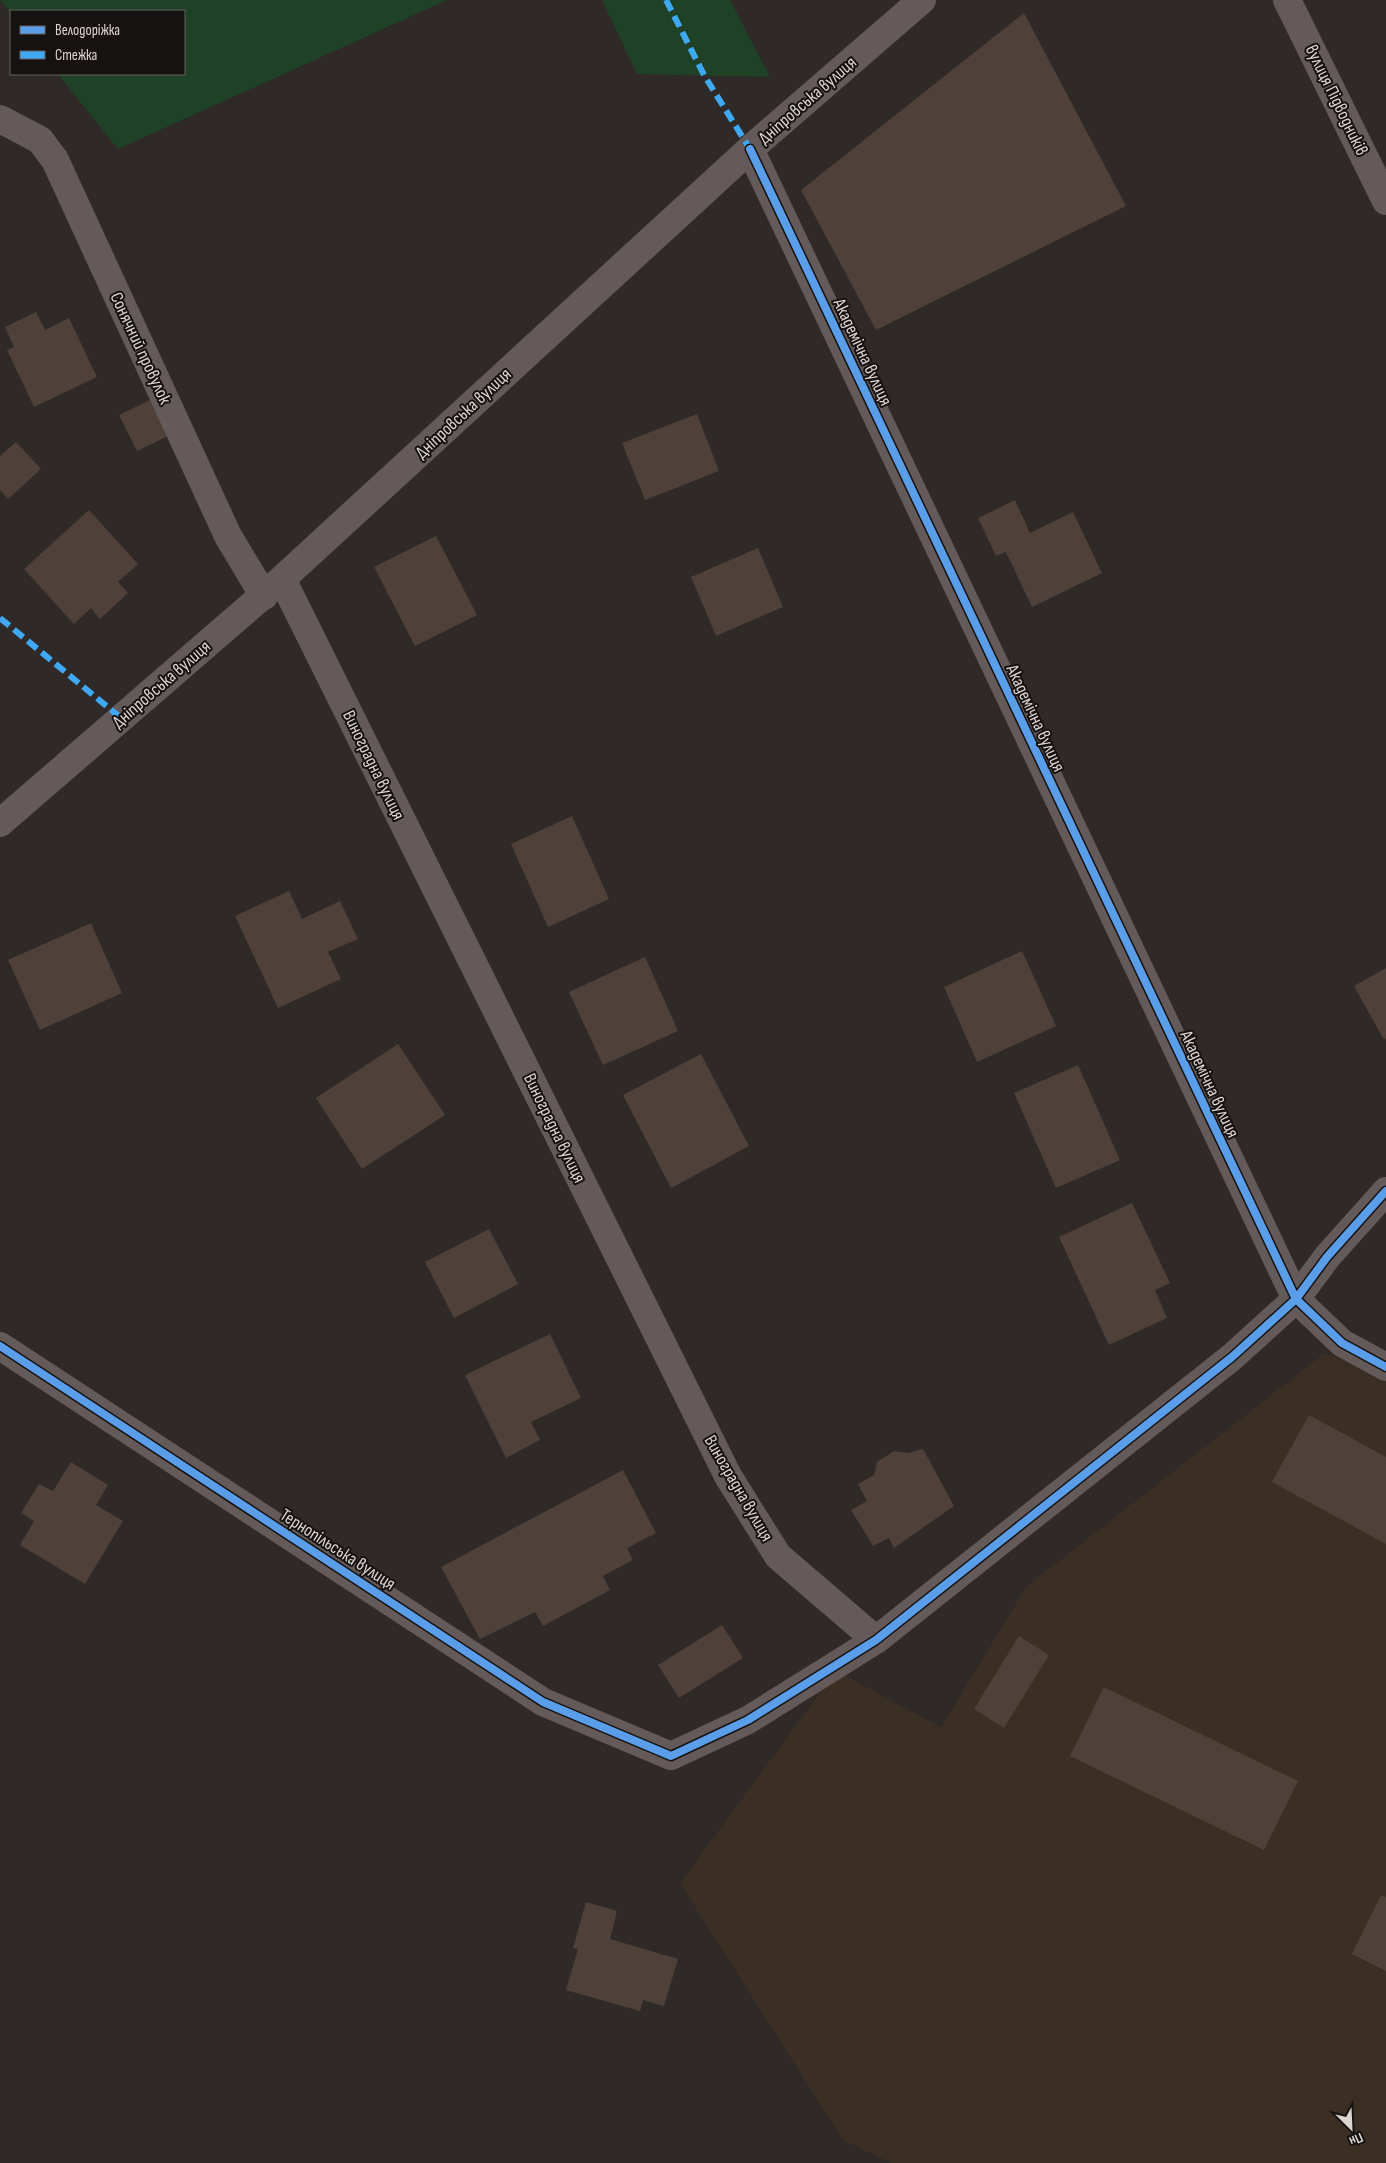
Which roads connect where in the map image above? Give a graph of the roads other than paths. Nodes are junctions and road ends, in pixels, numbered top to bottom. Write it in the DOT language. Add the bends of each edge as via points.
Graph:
graph roads {
  1 [pos="922,0"];
  2 [pos="1287,0"];
  3 [pos="0,119"];
  4 [pos="750,149"];
  5 [pos="1386,201"];
  6 [pos="273,587"];
  7 [pos="0,822"];
  8 [pos="1386,1191"];
  9 [pos="1296,1299"];
  10 [pos="0,1346"];
  11 [pos="1386,1367"];
  12 [pos="876,1640"];
  1 -- 4 [label="street, Дніпровська вулиця"];
  2 -- 5 [label="street, вулиця Підводників"];
  3 -- 6 [label="street, Сонячний провулок" via="40,140 55,160 228,536"];
  4 -- 6 [label="street, Дніпровська вулиця"];
  4 -- 9 [label="street, Академічна вулиця"];
  6 -- 7 [label="street, Дніпровська вулиця"];
  6 -- 12 [label="street, Виноградна вулиця" via="728,1476 778,1556"];
  8 -- 9 [label="street" via="1326,1257"];
  9 -- 11 [label="street" via="1342,1343"];
  9 -- 12 [label="street" via="1232,1357"];
  10 -- 12 [label="street, Тернопільська вулиця" via="543,1702 672,1756 748,1720"];
}
